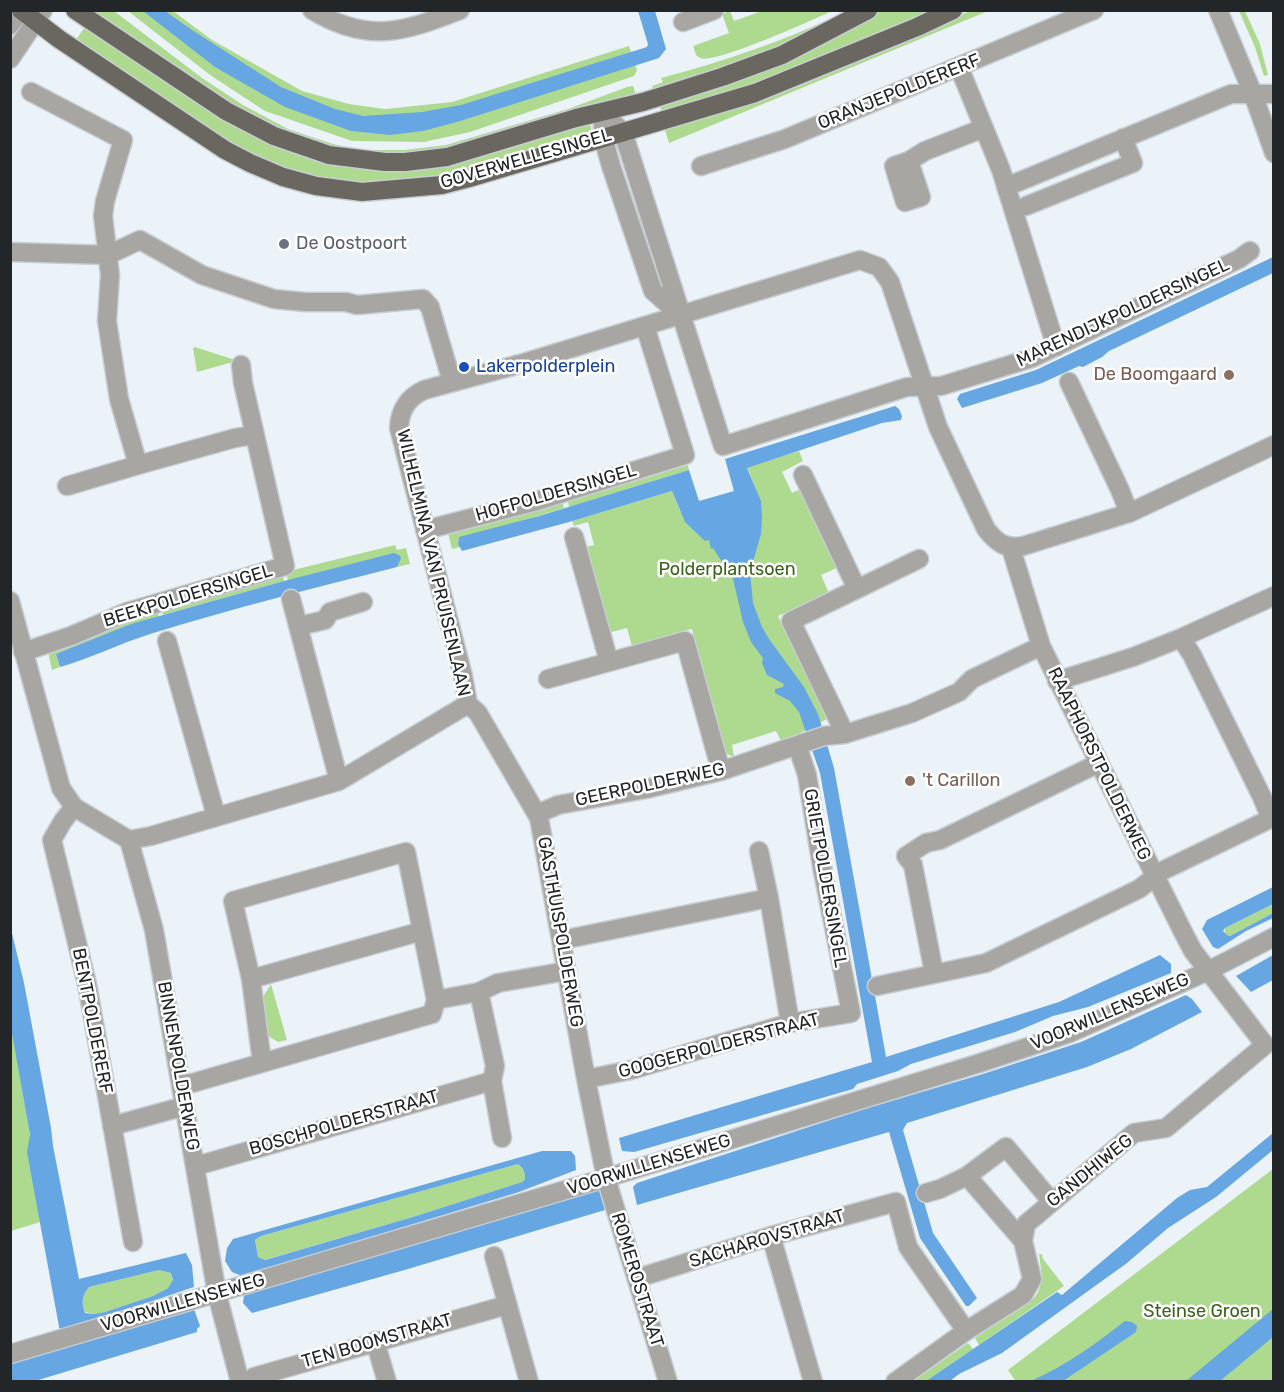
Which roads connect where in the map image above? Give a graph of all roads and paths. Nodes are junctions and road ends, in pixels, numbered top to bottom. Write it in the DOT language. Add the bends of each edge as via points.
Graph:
graph roads {
  1 [pos="21,10"];
  2 [pos="75,10"];
  3 [pos="312,10"];
  4 [pos="460,10"];
  5 [pos="714,10"];
  6 [pos="868,10"];
  7 [pos="953,10"];
  8 [pos="1094,10"];
  9 [pos="1218,10"];
  10 [pos="40,16"];
  11 [pos="683,22"];
  12 [pos="10,25"];
  13 [pos="10,59"];
  14 [pos="959,67"];
  15 [pos="32,92"];
  16 [pos="1253,94"];
  17 [pos="1274,94"];
  18 [pos="603,113"];
  19 [pos="984,128"];
  20 [pos="623,132"];
  21 [pos="603,137"];
  22 [pos="1123,138"];
  23 [pos="1274,153"];
  24 [pos="909,161"];
  25 [pos="701,166"];
  26 [pos="1006,187"];
  27 [pos="1026,206"];
  28 [pos="1250,251"];
  29 [pos="10,252"];
  30 [pos="108,255"];
  31 [pos="680,315"];
  32 [pos="645,326"];
  33 [pos="1056,347"];
  34 [pos="241,365"];
  35 [pos="452,381"];
  36 [pos="1069,382"];
  37 [pos="924,386"];
  38 [pos="255,435"];
  39 [pos="1274,445"];
  40 [pos="138,465"];
  41 [pos="803,474"];
  42 [pos="67,486"];
  43 [pos="1129,513"];
  44 [pos="425,530"];
  45 [pos="574,537"];
  46 [pos="1011,548"];
  47 [pos="919,559"];
  48 [pos="857,589"];
  49 [pos="1274,596"];
  50 [pos="291,599"];
  51 [pos="10,601"];
  52 [pos="363,602"];
  53 [pos="299,626"];
  54 [pos="1181,638"];
  55 [pos="167,641"];
  56 [pos="1041,646"];
  57 [pos="23,652"];
  58 [pos="609,662"];
  59 [pos="548,679"];
  60 [pos="1057,681"];
  61 [pos="468,704"];
  62 [pos="846,734"];
  63 [pos="810,740"];
  64 [pos="1099,763"];
  65 [pos="721,771"];
  66 [pos="339,781"];
  67 [pos="74,807"];
  68 [pos="537,814"];
  69 [pos="216,816"];
  70 [pos="1272,818"];
  71 [pos="129,840"];
  72 [pos="759,851"];
  73 [pos="1155,878"];
  74 [pos="768,898"];
  75 [pos="422,931"];
  76 [pos="1274,938"];
  77 [pos="562,940"];
  78 [pos="1208,970"];
  79 [pos="567,971"];
  80 [pos="934,974"];
  81 [pos="251,979"];
  82 [pos="877,986"];
  83 [pos="479,992"];
  84 [pos="436,1000"];
  85 [pos="851,1013"];
  86 [pos="790,1023"];
  87 [pos="1269,1045"];
  88 [pos="262,1062"];
  89 [pos="586,1079"];
  90 [pos="492,1081"];
  91 [pos="182,1086"];
  92 [pos="185,1106"];
  93 [pos="112,1126"];
  94 [pos="502,1138"];
  95 [pos="196,1166"];
  96 [pos="968,1176"];
  97 [pos="606,1178"];
  98 [pos="926,1193"];
  99 [pos="1052,1202"];
  100 [pos="771,1236"];
  101 [pos="1023,1241"];
  102 [pos="133,1242"];
  103 [pos="494,1256"];
  104 [pos="638,1278"];
  105 [pos="217,1294"];
  106 [pos="507,1305"];
  107 [pos="966,1331"];
  108 [pos="375,1341"];
  109 [pos="10,1354"];
  110 [pos="240,1382"];
  111 [pos="249,1382"];
  112 [pos="387,1382"];
  113 [pos="529,1382"];
  114 [pos="668,1382"];
  115 [pos="813,1382"];
  116 [pos="895,1382"];
  1 -- 10 [label="main road, GOVERWELLESINGEL"];
  1 -- 12 [label="street"];
  2 -- 18 [label="main road, GOVERWELLESINGEL" via="226,111 274,136 329,154 385,162 447,157"];
  3 -- 4 [label="street" via="340,25 382,31 401,30"];
  5 -- 11 [label="street"];
  6 -- 18 [label="main road, GOVERWELLESINGEL" via="782,55"];
  7 -- 20 [label="main road, GOVERWELLESINGEL" via="755,93"];
  8 -- 14 [label="street, ORANJEPOLDERERF"];
  9 -- 16 [label="street"];
  10 -- 13 [label="street"];
  10 -- 21 [label="main road, GOVERWELLESINGEL" via="59,39 225,150 261,168 316,186 362,192 442,185"];
  14 -- 19 [label="street"];
  14 -- 25 [label="street, ORANJEPOLDERERF" via="785,139"];
  15 -- 30 [label="street" via="123,140 103,216"];
  16 -- 17 [label="street"];
  16 -- 22 [label="street" via="1231,94"];
  16 -- 23 [label="street"];
  18 -- 20 [label="street"];
  18 -- 21 [label="street"];
  19 -- 24 [label="street"];
  19 -- 26 [label="street"];
  20 -- 21 [label="main road, GOVERWELLESINGEL"];
  20 -- 31 [label="street"];
  21 -- 31 [label="street" via="653,291"];
  22 -- 26 [label="street"];
  22 -- 27 [label="street" via="1133,163"];
  26 -- 33 [label="street"];
  28 -- 33 [label="street, MARENDIJKPOLDERSINGEL"];
  29 -- 30 [label="street"];
  30 -- 35 [label="street" via="140,240 202,275 281,300 357,305 423,299 430,307"];
  30 -- 40 [label="street" via="107,321 119,399"];
  31 -- 32 [label="street, WILHELMINA VAN PRUISENLAAN"];
  31 -- 37 [label="street, WILHELMINA VAN PRUISENLAAN" via="860,260 879,267 890,282"];
  31 -- 37 [label="street" via="723,446 907,387"];
  32 -- 35 [label="street, WILHELMINA VAN PRUISENLAAN"];
  32 -- 44 [label="street, HOFPOLDERSINGEL" via="686,455 537,501"];
  33 -- 37 [label="street, MARENDIJKPOLDERSINGEL" via="941,386"];
  34 -- 38 [label="street"];
  35 -- 44 [label="street, WILHELMINA VAN PRUISENLAAN" via="417,393 405,405 400,419 400,436"];
  36 -- 43 [label="street"];
  37 -- 46 [label="street, WILHELMINA VAN PRUISENLAAN" via="938,427 986,529 995,540"];
  38 -- 40 [label="street"];
  38 -- 57 [label="street, BEEKPOLDERSINGEL" via="285,566 127,612"];
  39 -- 43 [label="street"];
  40 -- 42 [label="street"];
  41 -- 48 [label="street"];
  43 -- 46 [label="street"];
  44 -- 61 [label="street, WILHELMINA VAN PRUISENLAAN"];
  45 -- 58 [label="street"];
  46 -- 56 [label="street, RAAPHORSTPOLDERWEG"];
  47 -- 48 [label="street"];
  48 -- 62 [label="street" via="791,621"];
  49 -- 54 [label="street"];
  50 -- 53 [label="street"];
  51 -- 57 [label="street"];
  52 -- 53 [label="street" via="330,612 325,620"];
  53 -- 66 [label="street"];
  54 -- 60 [label="street"];
  54 -- 70 [label="street"];
  55 -- 69 [label="street"];
  56 -- 60 [label="street, RAAPHORSTPOLDERWEG"];
  56 -- 62 [label="street" via="972,679 959,692 912,713"];
  57 -- 67 [label="street" via="61,788"];
  58 -- 59 [label="street"];
  58 -- 65 [label="street" via="685,641"];
  60 -- 64 [label="street, RAAPHORSTPOLDERWEG"];
  61 -- 66 [label="street, WILHELMINA VAN PRUISENLAAN"];
  61 -- 68 [label="street, GASTHUISPOLDERWEG" via="478,712"];
  62 -- 63 [label="street, GEERPOLDERWEG"];
  63 -- 65 [label="street, GEERPOLDERWEG"];
  63 -- 85 [label="street, GRIETPOLDERSINGEL" via="807,775"];
  64 -- 73 [label="street, RAAPHORSTPOLDERWEG"];
  64 -- 80 [label="street" via="940,840 926,843 906,856 913,865"];
  65 -- 68 [label="street, GEERPOLDERWEG" via="558,805"];
  66 -- 69 [label="street, WILHELMINA VAN PRUISENLAAN"];
  67 -- 71 [label="street"];
  67 -- 93 [label="street, BENTPOLDERERF" via="52,840 87,984"];
  68 -- 77 [label="street, GASTHUISPOLDERWEG"];
  69 -- 71 [label="street, WILHELMINA VAN PRUISENLAAN"];
  70 -- 73 [label="street"];
  71 -- 91 [label="street, BINNENPOLDERWEG" via="154,930"];
  72 -- 74 [label="street"];
  73 -- 78 [label="street, RAAPHORSTPOLDERWEG" via="1192,951"];
  73 -- 80 [label="street" via="1139,890 986,963"];
  74 -- 77 [label="street"];
  74 -- 86 [label="street"];
  75 -- 81 [label="street"];
  75 -- 81 [label="street" via="406,852 233,901"];
  75 -- 84 [label="street"];
  76 -- 78 [label="street, VOORWILLENSEWEG"];
  77 -- 79 [label="street, GASTHUISPOLDERWEG"];
  78 -- 87 [label="street, GANDHIWEG"];
  78 -- 97 [label="street, VOORWILLENSEWEG" via="1070,1033"];
  79 -- 83 [label="street" via="498,983"];
  79 -- 89 [label="street, GASTHUISPOLDERWEG"];
  80 -- 82 [label="street"];
  81 -- 88 [label="street"];
  83 -- 84 [label="street"];
  83 -- 90 [label="street" via="495,1066"];
  84 -- 88 [label="street" via="432,1014"];
  85 -- 86 [label="street, GOOGERPOLDERSTRAAT"];
  86 -- 89 [label="street, GOOGERPOLDERSTRAAT" via="631,1070"];
  87 -- 99 [label="street, GANDHIWEG" via="1166,1128 1134,1133"];
  88 -- 91 [label="street"];
  89 -- 97 [label="street, GASTHUISPOLDERWEG"];
  90 -- 94 [label="street"];
  90 -- 95 [label="street, BOSCHPOLDERSTRAAT"];
  91 -- 92 [label="street, BINNENPOLDERWEG"];
  92 -- 93 [label="street"];
  92 -- 95 [label="street, BINNENPOLDERWEG"];
  93 -- 102 [label="street, BENTPOLDERERF"];
  95 -- 105 [label="street, BINNENPOLDERWEG"];
  96 -- 98 [label="street"];
  96 -- 99 [label="street" via="1006,1147"];
  96 -- 101 [label="street"];
  97 -- 104 [label="street, ROMEROSTRAAT"];
  97 -- 105 [label="street, VOORWILLENSEWEG"];
  99 -- 101 [label="street, GANDHIWEG" via="1026,1224"];
  100 -- 104 [label="street, SACHAROVSTRAAT"];
  100 -- 107 [label="street, SACHAROVSTRAAT" via="896,1202 908,1247"];
  100 -- 115 [label="street"];
  101 -- 107 [label="street" via="1032,1279 1023,1295"];
  103 -- 106 [label="street"];
  104 -- 114 [label="street, ROMEROSTRAAT"];
  105 -- 109 [label="street, VOORWILLENSEWEG"];
  105 -- 110 [label="street"];
  106 -- 108 [label="street, TEN BOOMSTRAAT"];
  106 -- 113 [label="street"];
  107 -- 116 [label="street"];
  108 -- 111 [label="street, TEN BOOMSTRAAT" via="254,1377"];
  108 -- 112 [label="street"];
}
